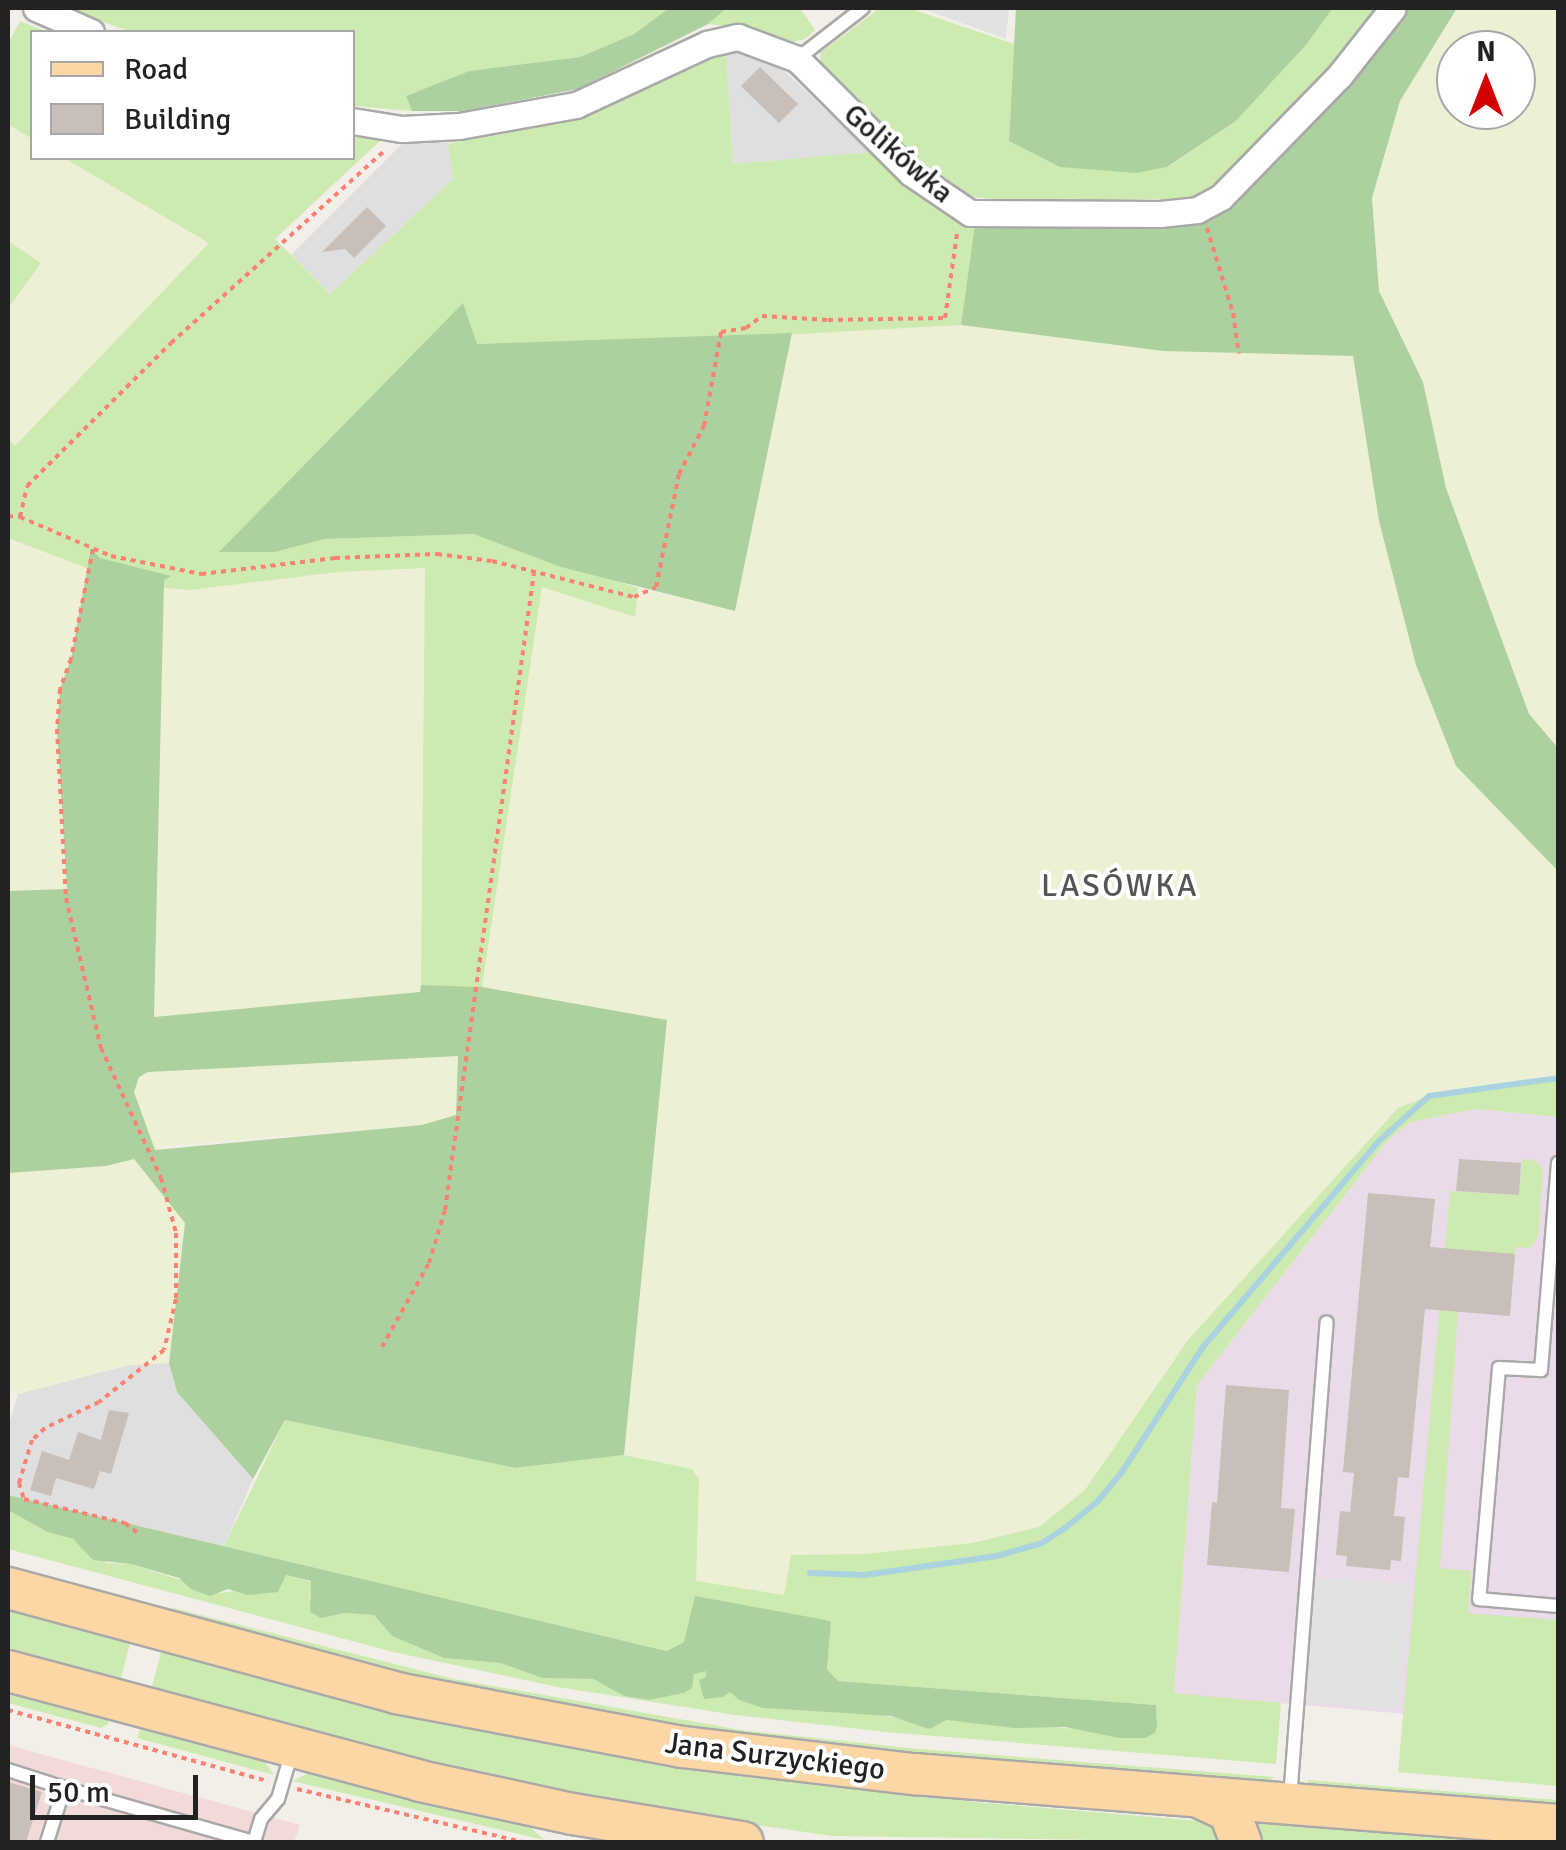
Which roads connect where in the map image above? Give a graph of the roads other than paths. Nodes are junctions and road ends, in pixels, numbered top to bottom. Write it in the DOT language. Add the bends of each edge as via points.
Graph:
graph roads {
  1 [pos="36,8"];
  2 [pos="863,8"];
  3 [pos="1393,8"];
  4 [pos="86,30"];
  5 [pos="796,59"];
  6 [pos="355,121"];
  7 [pos="1558,1163"];
  8 [pos="1327,1322"];
  9 [pos="8,1588"];
  10 [pos="1558,1606"];
  11 [pos="8,1671"];
  12 [pos="8,1770"];
  13 [pos="285,1773"];
  14 [pos="64,1788"];
  15 [pos="1196,1796"];
  16 [pos="1290,1804"];
  17 [pos="1558,1825"];
  18 [pos="48,1842"];
  19 [pos="254,1842"];
  20 [pos="742,1842"];
  21 [pos="1241,1842"];
  1 -- 4 [label="street"];
  2 -- 5 [label="lane"];
  3 -- 5 [label="street, Golikówka" via="1340,76 1221,196 1197,210 1160,214 970,213 911,172"];
  5 -- 6 [label="street, Golikówka" via="732,37 576,105 460,126 402,129"];
  7 -- 10 [label="lane" via="1541,1370 1499,1368 1479,1599"];
  8 -- 16 [label="lane"];
  9 -- 15 [label="main road, Jana Surzyckiego" via="362,1685 599,1734 836,1767"];
  11 -- 13 [label="main road"];
  12 -- 14 [label="lane"];
  13 -- 19 [label="lane"];
  13 -- 20 [label="main road" via="571,1823"];
  14 -- 18 [label="lane"];
  14 -- 19 [label="lane"];
  15 -- 16 [label="main road, Jana Surzyckiego"];
  15 -- 21 [label="main road" via="1229,1811"];
  16 -- 17 [label="main road, Jana Surzyckiego"];
}
